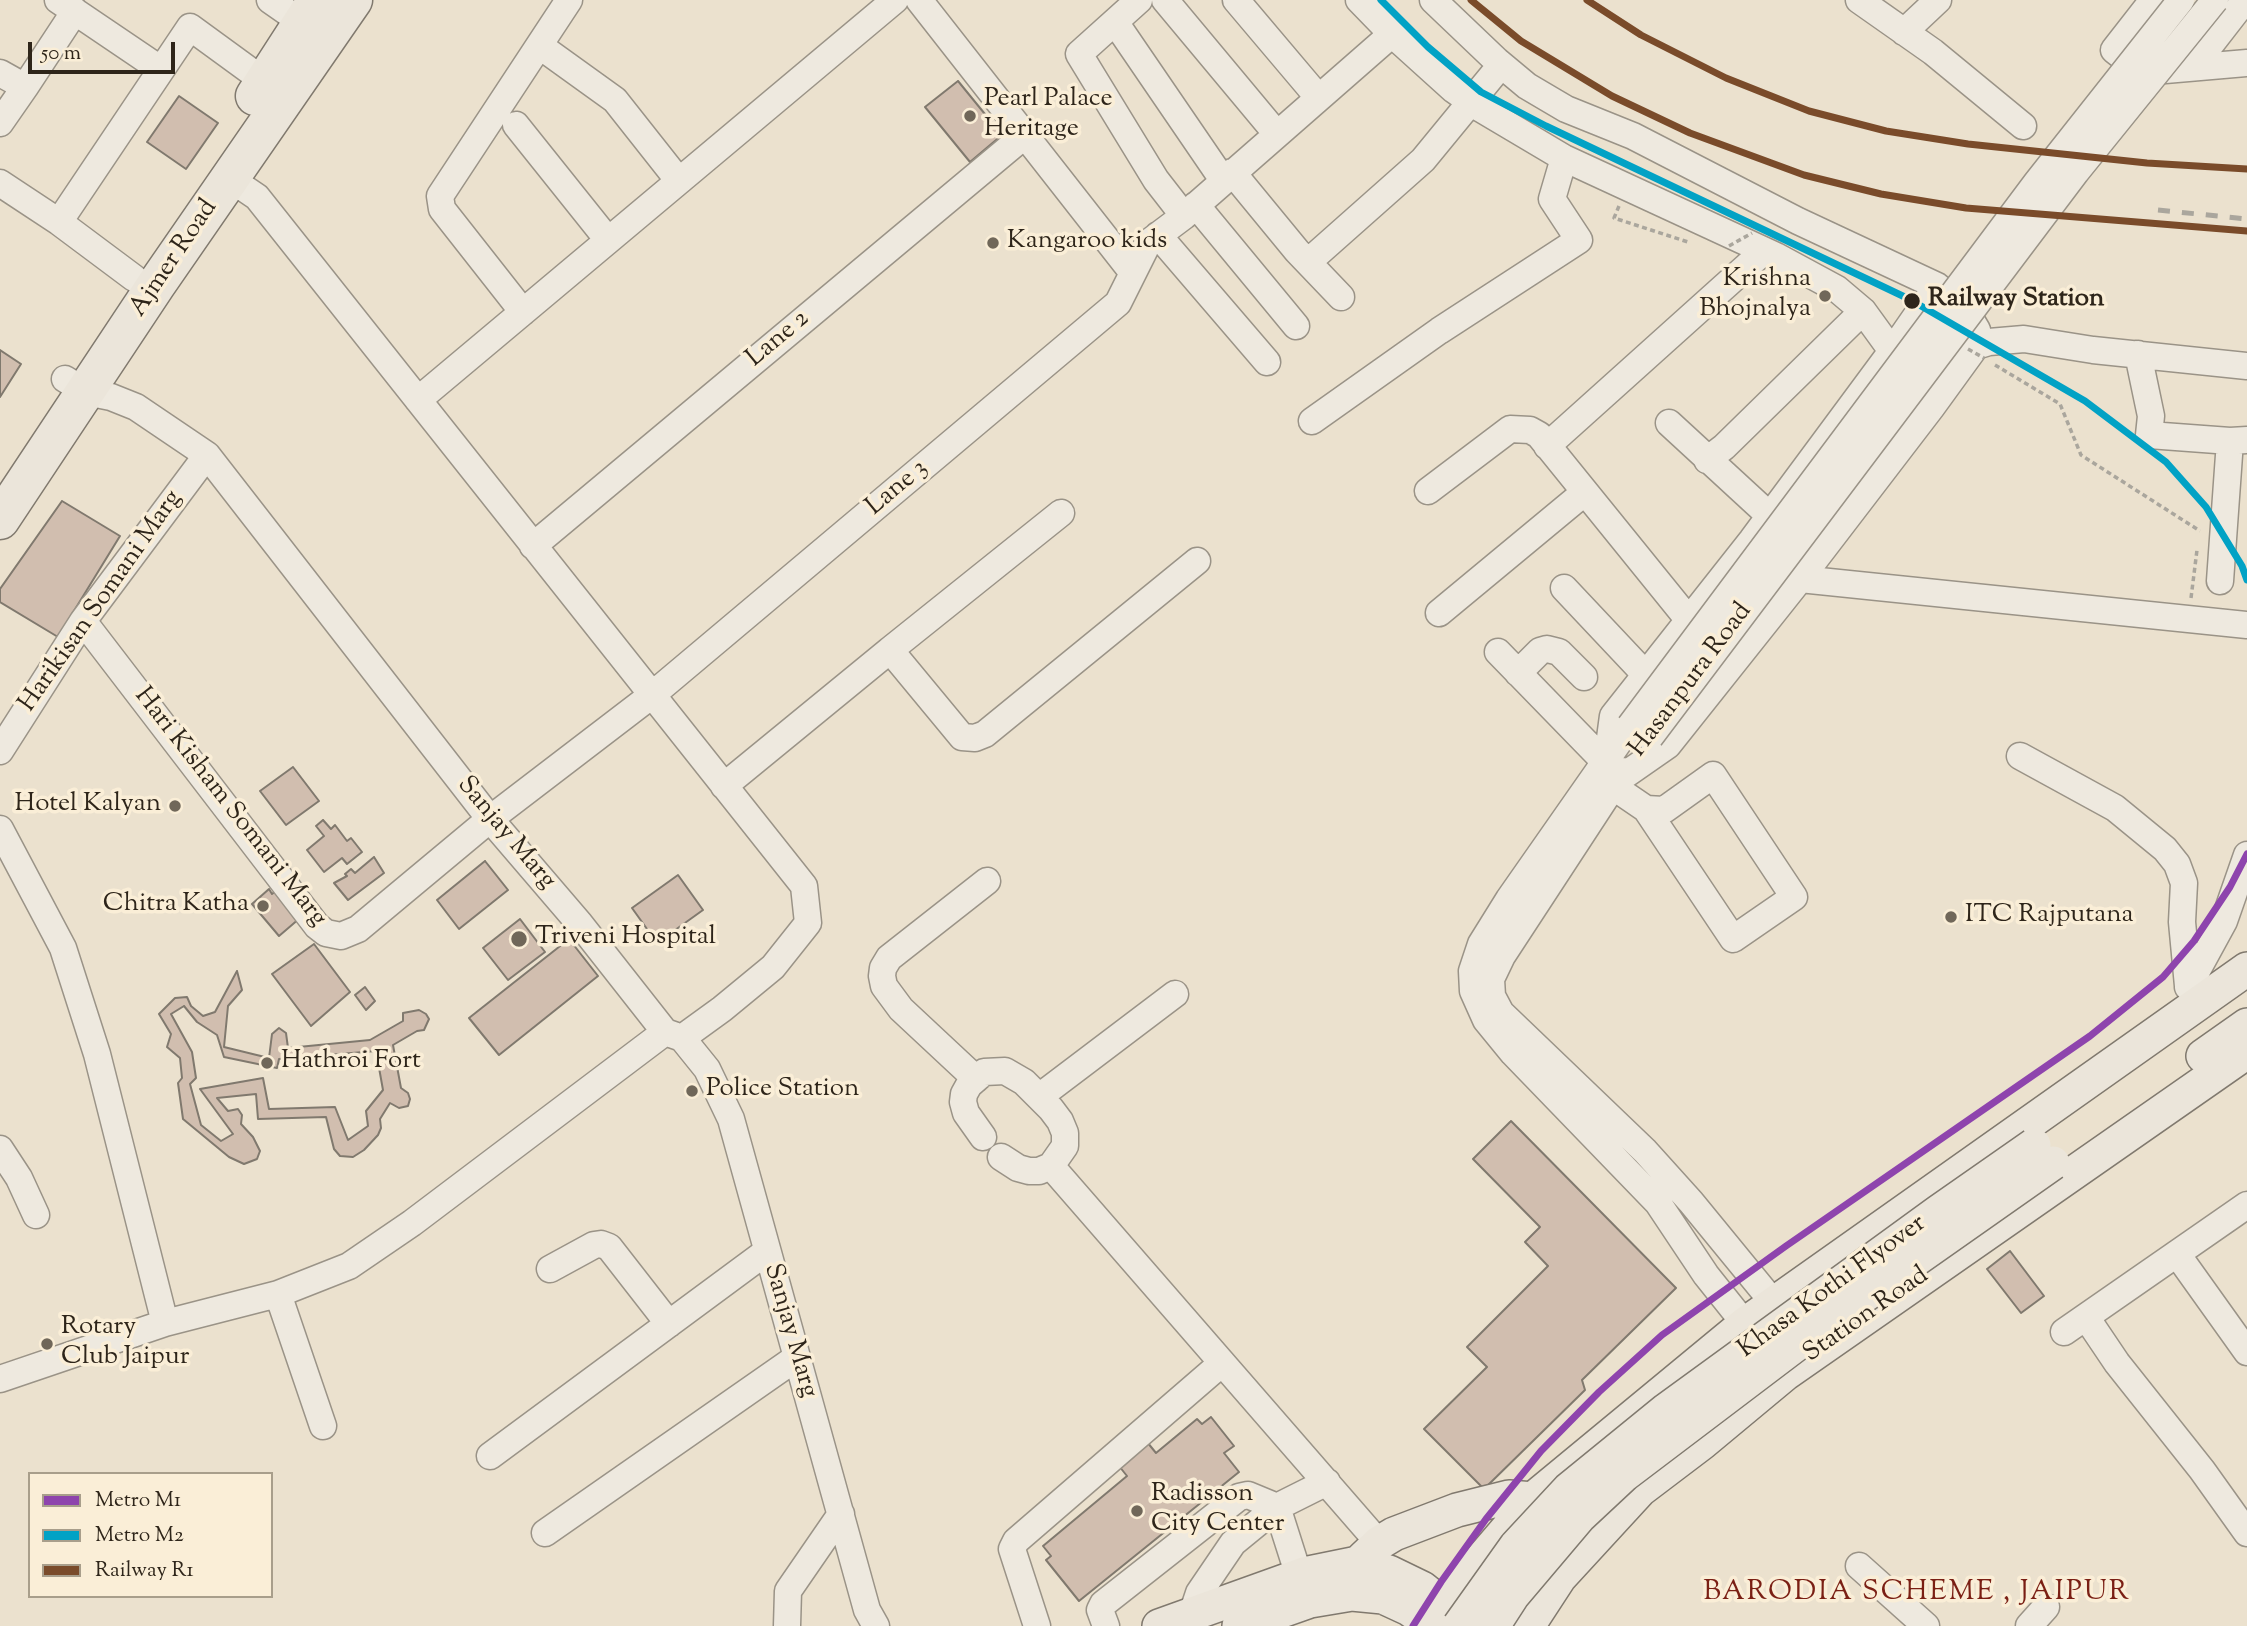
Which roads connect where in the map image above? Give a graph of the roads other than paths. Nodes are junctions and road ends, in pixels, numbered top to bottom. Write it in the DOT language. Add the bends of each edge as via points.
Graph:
graph roads {
  1 [pos="270,0"];
  2 [pos="353,0"];
  3 [pos="569,0"];
  4 [pos="895,0"];
  5 [pos="919,0"];
  6 [pos="1139,0"];
  7 [pos="1165,0"];
  8 [pos="1236,0"];
  9 [pos="1359,0"];
  10 [pos="1433,0"];
  11 [pos="1859,0"];
  12 [pos="1938,0"];
  13 [pos="2153,0"];
  14 [pos="2181,0"];
  15 [pos="2215,0"];
  16 [pos="2245,0"];
  17 [pos="67,6"];
  18 [pos="310,12"];
  19 [pos="1115,22"];
  20 [pos="1904,32"];
  21 [pos="1392,34"];
  22 [pos="540,46"];
  23 [pos="2247,63"];
  24 [pos="1501,65"];
  25 [pos="2193,67"];
  26 [pos="160,69"];
  27 [pos="0,73"];
  28 [pos="264,81"];
  29 [pos="24,87"];
  30 [pos="1318,97"];
  31 [pos="1471,102"];
  32 [pos="0,123"];
  33 [pos="516,125"];
  34 [pos="2023,126"];
  35 [pos="1276,133"];
  36 [pos="1025,135"];
  37 [pos="1564,158"];
  38 [pos="1228,176"];
  39 [pos="229,178"];
  40 [pos="679,181"];
  41 [pos="0,183"];
  42 [pos="1190,210"];
  43 [pos="59,222"];
  44 [pos="1158,235"];
  45 [pos="608,240"];
  46 [pos="1758,242"];
  47 [pos="1308,262"];
  48 [pos="1133,274"];
  49 [pos="134,278"];
  50 [pos="1937,286"];
  51 [pos="1341,297"];
  52 [pos="1863,311"];
  53 [pos="523,312"];
  54 [pos="1296,327"];
  55 [pos="1892,351"];
  56 [pos="1980,352"];
  57 [pos="2138,354"];
  58 [pos="1267,362"];
  59 [pos="2247,366"];
  60 [pos="76,386"];
  61 [pos="418,400"];
  62 [pos="1312,421"];
  63 [pos="1669,423"];
  64 [pos="2239,441"];
  65 [pos="1547,446"];
  66 [pos="207,455"];
  67 [pos="1707,460"];
  68 [pos="0,479"];
  69 [pos="1428,491"];
  70 [pos="1585,492"];
  71 [pos="1061,513"];
  72 [pos="0,520"];
  73 [pos="1762,526"];
  74 [pos="533,546"];
  75 [pos="1197,561"];
  76 [pos="1807,570"];
  77 [pos="2220,580"];
  78 [pos="1564,588"];
  79 [pos="1439,613"];
  80 [pos="1688,619"];
  81 [pos="83,621"];
  82 [pos="2247,625"];
  83 [pos="890,650"];
  84 [pos="1498,652"];
  85 [pos="1518,673"];
  86 [pos="1646,674"];
  87 [pos="1584,677"];
  88 [pos="652,695"];
  89 [pos="1640,731"];
  90 [pos="0,751"];
  91 [pos="2020,756"];
  92 [pos="1605,769"];
  93 [pos="723,786"];
  94 [pos="1646,809"];
  95 [pos="490,820"];
  96 [pos="0,829"];
  97 [pos="2247,855"];
  98 [pos="987,881"];
  99 [pos="2247,969"];
  100 [pos="2188,986"];
  101 [pos="2247,993"];
  102 [pos="1175,994"];
  103 [pos="2247,1025"];
  104 [pos="2166,1027"];
  105 [pos="673,1035"];
  106 [pos="2247,1052"];
  107 [pos="976,1079"];
  108 [pos="1039,1097"];
  109 [pos="0,1149"];
  110 [pos="1051,1166"];
  111 [pos="2247,1205"];
  112 [pos="36,1215"];
  113 [pos="766,1252"];
  114 [pos="2176,1254"];
  115 [pos="550,1269"];
  116 [pos="278,1294"];
  117 [pos="1775,1303"];
  118 [pos="2086,1317"];
  119 [pos="165,1323"];
  120 [pos="669,1324"];
  121 [pos="1745,1324"];
  122 [pos="2064,1332"];
  123 [pos="1814,1352"];
  124 [pos="2247,1352"];
  125 [pos="796,1358"];
  126 [pos="1222,1363"];
  127 [pos="1785,1374"];
  128 [pos="0,1380"];
  129 [pos="323,1426"];
  130 [pos="490,1456"];
  131 [pos="1327,1482"];
  132 [pos="1533,1499"];
  133 [pos="1277,1507"];
  134 [pos="841,1514"];
  135 [pos="545,1533"];
  136 [pos="2247,1533"];
  137 [pos="1369,1553"];
  138 [pos="1859,1566"];
  139 [pos="1299,1576"];
  140 [pos="1192,1614"];
  141 [pos="1438,1621"];
  142 [pos="787,1626"];
  143 [pos="876,1626"];
  144 [pos="1037,1626"];
  145 [pos="1106,1626"];
  146 [pos="1159,1626"];
  147 [pos="1239,1626"];
  148 [pos="1471,1626"];
  149 [pos="1493,1626"];
  150 [pos="1528,1626"];
  151 [pos="1926,1626"];
  1 -- 18 [label="street"];
  2 -- 39 [label="highway, Ajmer Road"];
  3 -- 22 [label="street"];
  4 -- 40 [label="street"];
  5 -- 36 [label="street"];
  6 -- 19 [label="street"];
  7 -- 35 [label="street"];
  8 -- 30 [label="street"];
  9 -- 21 [label="street"];
  10 -- 24 [label="street"];
  11 -- 20 [label="street"];
  12 -- 20 [label="street"];
  13 -- 25 [label="street" via="2115,50 2142,72"];
  14 -- 89 [label="street, bridge" via="2037,182"];
  15 -- 89 [label="street, Hasanpura Road, bridge"];
  16 -- 25 [label="street"];
  17 -- 26 [label="street"];
  17 -- 29 [label="street"];
  18 -- 28 [label="highway, Ajmer Road"];
  19 -- 38 [label="street"];
  19 -- 42 [label="street" via="1079,54 1156,180"];
  20 -- 34 [label="street"];
  21 -- 30 [label="street, Lane 3"];
  21 -- 31 [label="street"];
  22 -- 40 [label="street" via="615,100"];
  22 -- 53 [label="street" via="440,196 442,209"];
  23 -- 25 [label="street"];
  24 -- 31 [label="street"];
  24 -- 50 [label="street" via="1566,108 1633,136"];
  26 -- 28 [label="street" via="190,27"];
  26 -- 43 [label="street"];
  27 -- 29 [label="street"];
  28 -- 49 [label="highway, Ajmer Road"];
  29 -- 32 [label="street"];
  30 -- 35 [label="street, Lane 3"];
  31 -- 37 [label="street"];
  31 -- 47 [label="street" via="1423,159"];
  33 -- 45 [label="street"];
  35 -- 38 [label="street, Lane 3"];
  36 -- 48 [label="street"];
  36 -- 74 [label="street, Lane 2"];
  37 -- 46 [label="street"];
  37 -- 62 [label="street" via="1552,199 1579,240"];
  38 -- 42 [label="street, Lane 3"];
  38 -- 47 [label="street"];
  39 -- 60 [label="highway, Ajmer Road"];
  39 -- 61 [label="street" via="257,197"];
  40 -- 45 [label="street"];
  41 -- 43 [label="street"];
  42 -- 44 [label="street, Lane 3"];
  42 -- 54 [label="street"];
  43 -- 49 [label="street"];
  44 -- 48 [label="street, Lane 3" via="1148,243"];
  44 -- 58 [label="street"];
  45 -- 53 [label="street"];
  46 -- 52 [label="street" via="1837,289"];
  46 -- 65 [label="street"];
  47 -- 51 [label="street"];
  48 -- 88 [label="street, Lane 3" via="1118,303"];
  49 -- 60 [label="highway, Ajmer Road"];
  50 -- 55 [label="street"];
  50 -- 56 [label="street" via="1964,308 1977,330"];
  52 -- 55 [label="street"];
  52 -- 67 [label="street"];
  53 -- 61 [label="street"];
  55 -- 73 [label="street"];
  56 -- 57 [label="street" via="2024,339"];
  56 -- 76 [label="street"];
  57 -- 59 [label="street"];
  57 -- 64 [label="street" via="2151,416 2149,435"];
  60 -- 66 [label="street, Sanjay Marg" via="136,407"];
  60 -- 68 [label="highway, Ajmer Road"];
  60 -- 72 [label="highway, Ajmer Road"];
  61 -- 74 [label="street"];
  63 -- 67 [label="street"];
  64 -- 77 [label="street"];
  65 -- 69 [label="street" via="1530,430 1510,429"];
  65 -- 70 [label="street"];
  66 -- 81 [label="street, Harikisan Somani Marg"];
  66 -- 95 [label="street, Sanjay Marg"];
  67 -- 73 [label="street"];
  70 -- 79 [label="street"];
  70 -- 80 [label="street"];
  71 -- 83 [label="street"];
  73 -- 76 [label="street"];
  73 -- 80 [label="street"];
  74 -- 88 [label="street"];
  75 -- 83 [label="street" via="997,725 975,738 962,737"];
  76 -- 82 [label="street" via="1832,583"];
  76 -- 92 [label="street" via="1668,745"];
  78 -- 86 [label="street"];
  80 -- 86 [label="street"];
  81 -- 90 [label="street, Harikisan Somani Marg"];
  81 -- 95 [label="street, Hari Kisham Somani Marg" via="326,933 341,936 358,929"];
  83 -- 93 [label="street"];
  84 -- 85 [label="street"];
  85 -- 87 [label="street" via="1547,649 1559,652"];
  85 -- 92 [label="street"];
  86 -- 92 [label="street" via="1613,716"];
  88 -- 93 [label="street"];
  88 -- 95 [label="street, Lane 3"];
  89 -- 92 [label="street, Hasanpura Road"];
  91 -- 100 [label="street" via="2115,808 2177,864 2184,883 2182,922"];
  92 -- 94 [label="street"];
  92 -- 117 [label="street, Hasanpura Road" via="1502,956 1491,979 1492,996 1501,1013 1645,1152"];
  92 -- 121 [label="street" via="1481,944 1472,971 1473,991 1486,1020 1513,1053 1658,1203 1706,1276"];
  93 -- 105 [label="street" via="804,886 808,923 773,967 722,1009"];
  94 -- 94 [label="street" via="1664,810 1713,775 1794,897 1733,940"];
  95 -- 105 [label="street, Sanjay Marg"];
  96 -- 119 [label="street" via="63,948 97,1054"];
  97 -- 100 [label="street" via="2224,921"];
  98 -- 107 [label="street" via="889,958 882,976 901,1009"];
  99 -- 104 [label="main road"];
  100 -- 104 [label="street"];
  101 -- 141 [label="main road, Khasa Kothi Flyover, bridge" via="1666,1410 1569,1489"];
  102 -- 108 [label="street"];
  103 -- 149 [label="main road, Khasa Kothi Flyover, bridge" via="1814,1331 1624,1475 1579,1517 1513,1595"];
  104 -- 117 [label="main road"];
  105 -- 113 [label="street, Sanjay Marg" via="707,1069 731,1119"];
  105 -- 116 [label="street" via="349,1266"];
  106 -- 123 [label="main road, Station Road"];
  107 -- 108 [label="street" via="984,1072 1005,1071"];
  107 -- 110 [label="street" via="963,1102 972,1123 992,1147 1018,1168 1039,1171"];
  108 -- 110 [label="street" via="1065,1133 1065,1146"];
  109 -- 112 [label="street"];
  110 -- 126 [label="street"];
  111 -- 114 [label="street"];
  113 -- 120 [label="street"];
  113 -- 125 [label="street, Sanjay Marg"];
  114 -- 118 [label="street"];
  114 -- 124 [label="street"];
  115 -- 120 [label="street" via="601,1244 609,1247"];
  116 -- 119 [label="street"];
  116 -- 129 [label="street"];
  117 -- 121 [label="main road"];
  117 -- 123 [label="street, Hasanpura Road"];
  118 -- 122 [label="street"];
  118 -- 136 [label="street"];
  119 -- 128 [label="street"];
  120 -- 130 [label="street"];
  121 -- 127 [label="street"];
  121 -- 132 [label="main road"];
  123 -- 127 [label="main road, Station Road"];
  125 -- 134 [label="street, Sanjay Marg"];
  125 -- 135 [label="street"];
  126 -- 131 [label="street"];
  126 -- 144 [label="street" via="1016,1541 1012,1549"];
  127 -- 150 [label="main road, Station Road" via="1640,1490 1560,1577"];
  131 -- 133 [label="street"];
  131 -- 137 [label="street"];
  132 -- 137 [label="main road" via="1509,1497 1457,1510 1394,1534"];
  132 -- 141 [label="main road"];
  133 -- 139 [label="street"];
  133 -- 140 [label="street" via="1233,1543 1199,1593"];
  133 -- 145 [label="street" via="1248,1495 1239,1497 1103,1605 1100,1610"];
  134 -- 142 [label="street" via="788,1591"];
  134 -- 143 [label="street, Sanjay Marg" via="867,1610"];
  137 -- 139 [label="main road"];
  137 -- 141 [label="main road" via="1389,1572 1422,1588"];
  138 -- 151 [label="street"];
  139 -- 140 [label="main road"];
  140 -- 146 [label="main road"];
  141 -- 147 [label="main road" via="1383,1597 1352,1594 1310,1601"];
  141 -- 148 [label="main road"];
}
